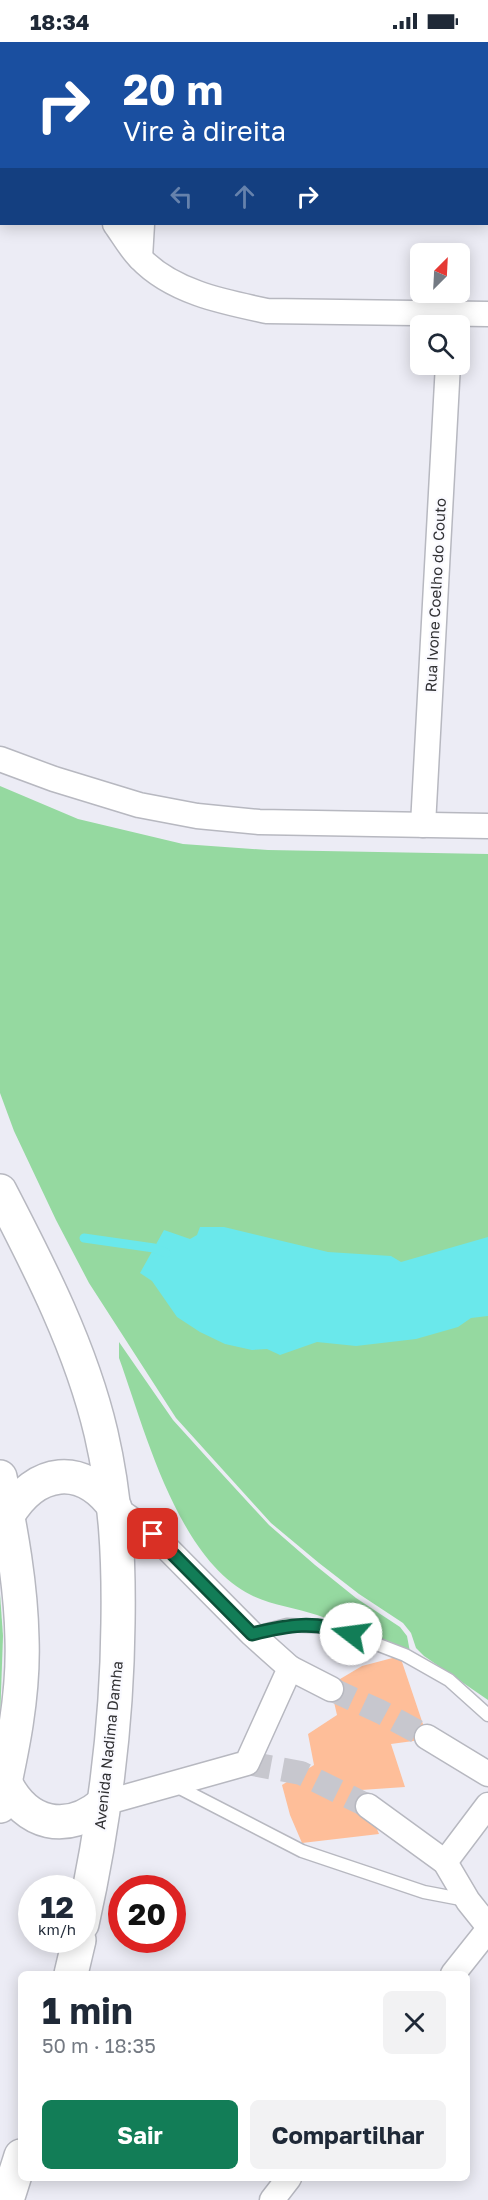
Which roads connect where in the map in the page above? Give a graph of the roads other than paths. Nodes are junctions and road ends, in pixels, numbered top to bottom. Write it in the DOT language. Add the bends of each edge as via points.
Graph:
graph roads {
  1 [pos="116,225"];
  2 [pos="142,225"];
  3 [pos="140,258"];
  4 [pos="488,314"];
  5 [pos="470,317"];
  6 [pos="410,318"];
  7 [pos="447,375"];
  8 [pos="0,759"];
  9 [pos="423,825"];
  10 [pos="488,826"];
  11 [pos="0,1191"];
  12 [pos="0,1477"];
  13 [pos="115,1508"];
  14 [pos="8,1515"];
  15 [pos="252,1634"];
  16 [pos="290,1668"];
  17 [pos="331,1689"];
  18 [pos="488,1715"];
  19 [pos="428,1737"];
  20 [pos="488,1774"];
  21 [pos="173,1785"];
  22 [pos="3,1794"];
  23 [pos="104,1803"];
  24 [pos="488,1805"];
  25 [pos="368,1806"];
  26 [pos="445,1862"];
  27 [pos="93,1875"];
  28 [pos="468,1900"];
  29 [pos="488,1928"];
  30 [pos="76,1953"];
  31 [pos="73,1971"];
  32 [pos="455,1971"];
  33 [pos="18,2165"];
  34 [pos="288,2181"];
  35 [pos="7,2200"];
  36 [pos="272,2200"];
  1 -- 3 [label="street"];
  2 -- 3 [label="street"];
  3 -- 6 [label="street" via="166,278 199,294 267,311"];
  4 -- 5 [label="street"];
  7 -- 9 [label="street, Rua Ivone Coelho do Couto"];
  8 -- 9 [label="street" via="138,805 197,816 259,822"];
  9 -- 10 [label="street"];
  11 -- 13 [label="main road, Avenida Nadima Damha" via="73,1347 100,1431"];
  12 -- 14 [label="main road"];
  13 -- 14 [label="main road" via="98,1488 80,1480 59,1478 29,1488"];
  13 -- 15 [label="street" via="153,1534"];
  13 -- 23 [label="main road, Avenida Nadima Damha" via="116,1702"];
  14 -- 22 [label="main road" via="22,1640 15,1735"];
  15 -- 16 [label="street"];
  15 -- 18 [label="lane" via="287,1625 332,1627 405,1655 449,1680"];
  16 -- 17 [label="street"];
  16 -- 21 [label="street" via="247,1763"];
  19 -- 20 [label="street"];
  21 -- 23 [label="street"];
  21 -- 28 [label="lane" via="302,1851 424,1892"];
  22 -- 23 [label="main road" via="12,1796 36,1818 52,1822 80,1819"];
  23 -- 27 [label="main road, Avenida Nadima Damha"];
  24 -- 26 [label="street"];
  25 -- 26 [label="street"];
  26 -- 28 [label="street"];
  28 -- 29 [label="street"];
  29 -- 32 [label="street"];
  30 -- 31 [label="main road"];
  33 -- 35 [label="main road"];
  34 -- 36 [label="street"];
}
